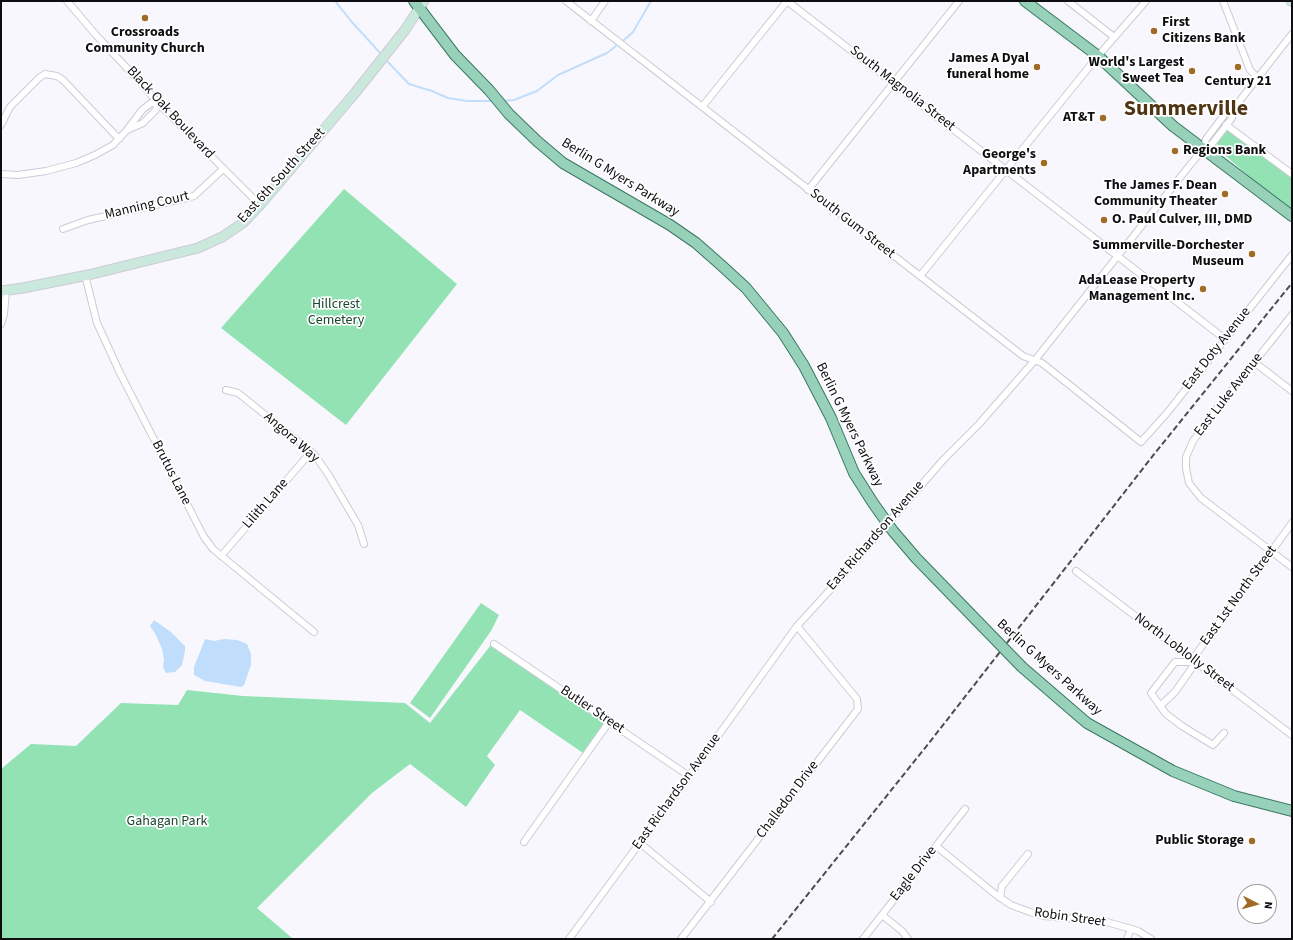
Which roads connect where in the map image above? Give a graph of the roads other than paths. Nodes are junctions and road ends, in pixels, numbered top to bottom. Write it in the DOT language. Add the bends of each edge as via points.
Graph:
graph roads {
  1 [pos="67,1"];
  2 [pos="566,1"];
  3 [pos="605,1"];
  4 [pos="787,1"];
  5 [pos="959,1"];
  6 [pos="1026,1"];
  7 [pos="1068,1"];
  8 [pos="1146,1"];
  9 [pos="1223,1"];
  10 [pos="419,3"];
  11 [pos="592,21"];
  12 [pos="1292,34"];
  13 [pos="1114,37"];
  14 [pos="1098,56"];
  15 [pos="1258,78"];
  16 [pos="893,83"];
  17 [pos="159,104"];
  18 [pos="702,107"];
  19 [pos="1234,108"];
  20 [pos="1,125"];
  21 [pos="1226,125"];
  22 [pos="127,130"];
  23 [pos="119,139"];
  24 [pos="1203,149"];
  25 [pos="223,169"];
  26 [pos="1006,170"];
  27 [pos="1,174"];
  28 [pos="1292,174"];
  29 [pos="808,190"];
  30 [pos="260,205"];
  31 [pos="1292,216"];
  32 [pos="63,229"];
  33 [pos="1292,255"];
  34 [pos="1118,256"];
  35 [pos="86,275"];
  36 [pos="920,276"];
  37 [pos="3,290"];
  38 [pos="1292,315"];
  39 [pos="1,324"];
  40 [pos="1225,339"];
  41 [pos="1035,360"];
  42 [pos="1254,362"];
  43 [pos="226,390"];
  44 [pos="1292,391"];
  45 [pos="1141,442"];
  46 [pos="311,452"];
  47 [pos="1292,523"];
  48 [pos="364,544"];
  49 [pos="1271,552"];
  50 [pos="221,556"];
  51 [pos="1292,567"];
  52 [pos="1076,570"];
  53 [pos="797,626"];
  54 [pos="314,632"];
  55 [pos="494,644"];
  56 [pos="1196,662"];
  57 [pos="1160,706"];
  58 [pos="609,722"];
  59 [pos="1224,734"];
  60 [pos="1292,735"];
  61 [pos="689,776"];
  62 [pos="965,809"];
  63 [pos="1292,811"];
  64 [pos="524,842"];
  65 [pos="640,843"];
  66 [pos="936,846"];
  67 [pos="1028,854"];
  68 [pos="1000,898"];
  69 [pos="711,902"];
  70 [pos="882,915"];
  71 [pos="1131,929"];
  72 [pos="569,939"];
  73 [pos="681,939"];
  74 [pos="863,939"];
  75 [pos="908,939"];
  76 [pos="1127,939"];
  77 [pos="1151,939"];
  1 -- 17 [label="street, Black Oak Boulevard"];
  2 -- 11 [label="street, South Gum Street"];
  3 -- 11 [label="street"];
  4 -- 16 [label="street, South Magnolia Street"];
  4 -- 18 [label="street"];
  5 -- 16 [label="street"];
  6 -- 14 [label="main road"];
  7 -- 13 [label="street"];
  8 -- 13 [label="street"];
  9 -- 15 [label="street" via="1250,70"];
  10 -- 30 [label="street, East 6th South Street" via="404,30 375,68"];
  10 -- 63 [label="main road, Berlin G Myers Parkway, bridge" via="455,55 509,114 563,163 670,225 696,243 746,288 783,333 804,366 831,418 854,473 892,531 1022,666 1087,723 1173,771 1234,796"];
  11 -- 18 [label="street, South Gum Street"];
  12 -- 15 [label="street"];
  13 -- 14 [label="street"];
  14 -- 24 [label="main road" via="1161,116"];
  14 -- 26 [label="street"];
  15 -- 19 [label="street"];
  16 -- 26 [label="street, South Magnolia Street"];
  16 -- 29 [label="street"];
  17 -- 22 [label="street" via="143,123"];
  17 -- 22 [label="street" via="151,103 142,110"];
  17 -- 25 [label="street, Black Oak Boulevard"];
  18 -- 29 [label="street, South Gum Street"];
  19 -- 21 [label="street" via="1232,118"];
  19 -- 24 [label="street" via="1225,114 1206,139"];
  20 -- 23 [label="street" via="6,113 45,74 63,80"];
  21 -- 24 [label="street" via="1212,144"];
  21 -- 28 [label="street"];
  22 -- 23 [label="street"];
  23 -- 27 [label="street" via="95,155 76,163 46,171 18,175"];
  24 -- 31 [label="main road"];
  24 -- 34 [label="street, East Richardson Avenue"];
  25 -- 30 [label="street, Black Oak Boulevard"];
  25 -- 32 [label="street, Manning Court" via="194,196 88,220"];
  26 -- 34 [label="street, South Magnolia Street"];
  26 -- 36 [label="street"];
  29 -- 36 [label="street, South Gum Street"];
  30 -- 35 [label="street, East 6th South Street" via="244,223 198,248"];
  33 -- 40 [label="street, East Doty Avenue"];
  34 -- 40 [label="street, South Magnolia Street"];
  34 -- 41 [label="street, East Richardson Avenue"];
  35 -- 37 [label="street, East 6th South Street"];
  35 -- 50 [label="street, Brutus Lane" via="97,323 120,372 204,537"];
  36 -- 41 [label="street, South Gum Street" via="1023,356"];
  37 -- 39 [label="street" via="4,314"];
  38 -- 42 [label="street, East Luke Avenue"];
  40 -- 45 [label="street, East Doty Avenue"];
  41 -- 45 [label="street, South Gum Street"];
  41 -- 53 [label="street, East Richardson Avenue"];
  42 -- 44 [label="street"];
  42 -- 49 [label="street, East Luke Avenue" via="1193,441 1186,457 1186,468 1189,483 1201,498"];
  43 -- 46 [label="street, Angora Way" via="238,393"];
  46 -- 48 [label="street, Angora Way" via="328,474 358,524"];
  46 -- 50 [label="street, Lilith Lane"];
  47 -- 49 [label="street, East 1st North Street"];
  49 -- 51 [label="street"];
  49 -- 56 [label="street, East 1st North Street" via="1197,653"];
  50 -- 54 [label="street, Brutus Lane"];
  52 -- 56 [label="street, North Loblolly Street"];
  53 -- 61 [label="street, East Richardson Avenue"];
  53 -- 69 [label="street, Challedon Drive" via="857,699 858,709"];
  55 -- 58 [label="street, Butler Street"];
  56 -- 57 [label="street, East 1st North Street" via="1175,692"];
  56 -- 57 [label="street" via="1175,662 1151,693"];
  56 -- 60 [label="street, North Loblolly Street"];
  57 -- 59 [label="street" via="1182,726 1213,745"];
  58 -- 61 [label="street, Butler Street"];
  58 -- 64 [label="street"];
  61 -- 65 [label="street, East Richardson Avenue"];
  62 -- 66 [label="street, Eagle Drive"];
  65 -- 69 [label="street"];
  65 -- 72 [label="street, East Richardson Avenue"];
  66 -- 68 [label="street, Robin Street"];
  66 -- 70 [label="street, Eagle Drive"];
  67 -- 68 [label="street" via="1002,886"];
  68 -- 71 [label="street, Robin Street" via="1011,905 1037,914 1107,922"];
  69 -- 73 [label="street, Challedon Drive"];
  70 -- 74 [label="street, Eagle Drive"];
  70 -- 75 [label="street"];
  71 -- 76 [label="street"];
  71 -- 77 [label="street, Robin Street"];
}
